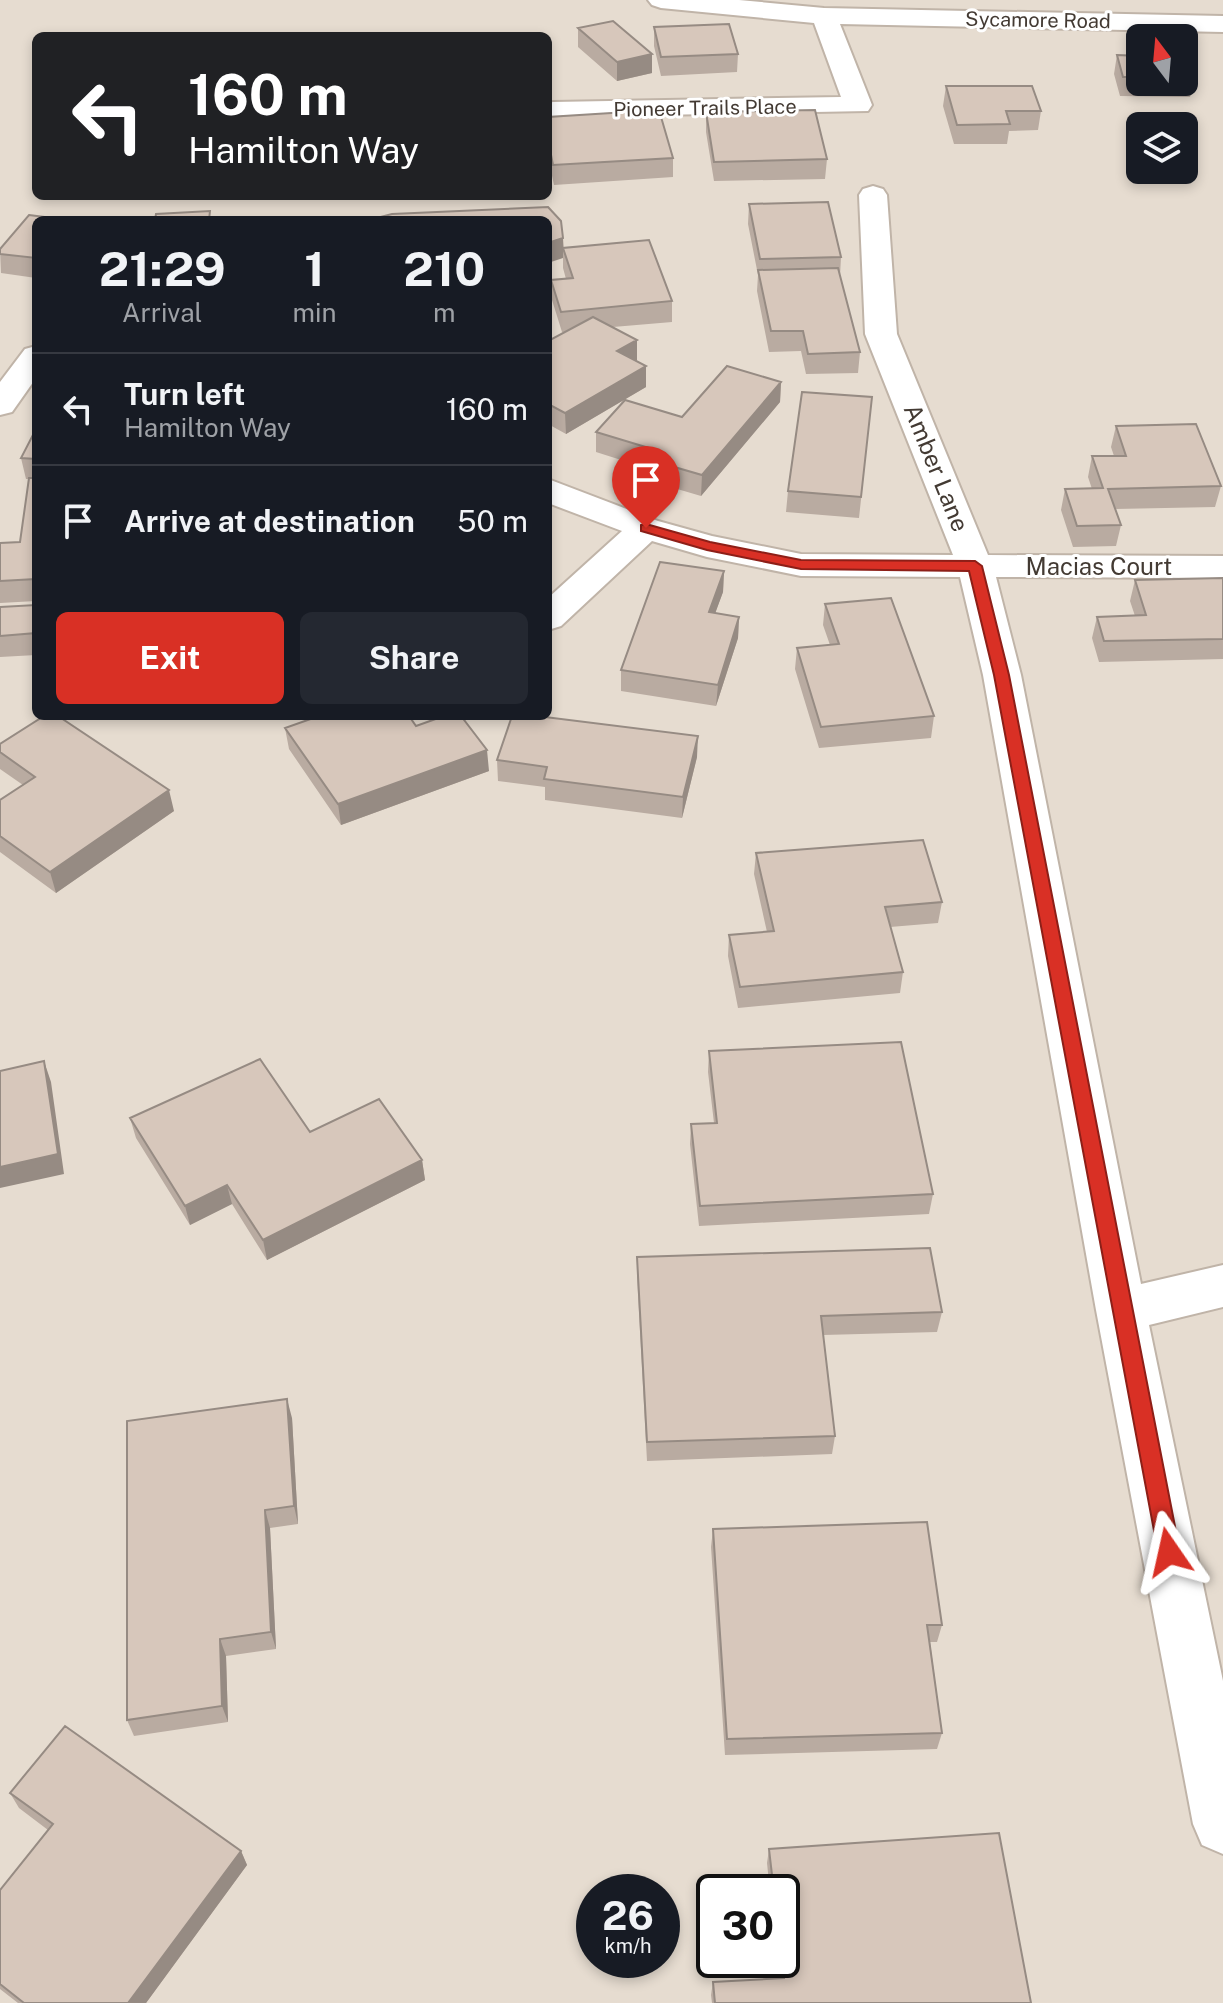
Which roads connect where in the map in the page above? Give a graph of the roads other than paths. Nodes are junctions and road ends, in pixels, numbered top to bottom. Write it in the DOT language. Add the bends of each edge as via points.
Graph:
graph roads {
  1 [pos="661,0"];
  2 [pos="808,10"];
  3 [pos="1223,24"];
  4 [pos="553,110"];
  5 [pos="873,195"];
  6 [pos="28,347"];
  7 [pos="0,405"];
  8 [pos="552,491"];
  9 [pos="646,528"];
  10 [pos="975,566"];
  11 [pos="1223,567"];
  12 [pos="552,614"];
  13 [pos="1223,1286"];
  14 [pos="1121,1310"];
  15 [pos="1223,1824"];
  1 -- 2 [label="street, Sycamore Road"];
  2 -- 3 [label="street, Sycamore Road"];
  2 -- 4 [label="street, Pioneer Trails Place" via="858,105"];
  5 -- 10 [label="street, Amber Lane" via="881,334"];
  6 -- 7 [label="street"];
  8 -- 9 [label="street, Macias Court"];
  9 -- 10 [label="street, Macias Court" via="801,565"];
  9 -- 12 [label="street"];
  10 -- 11 [label="street, Macias Court"];
  10 -- 14 [label="street, Amber Lane" via="1002,675"];
  13 -- 14 [label="street"];
  14 -- 15 [label="street, Amber Lane"];
}
